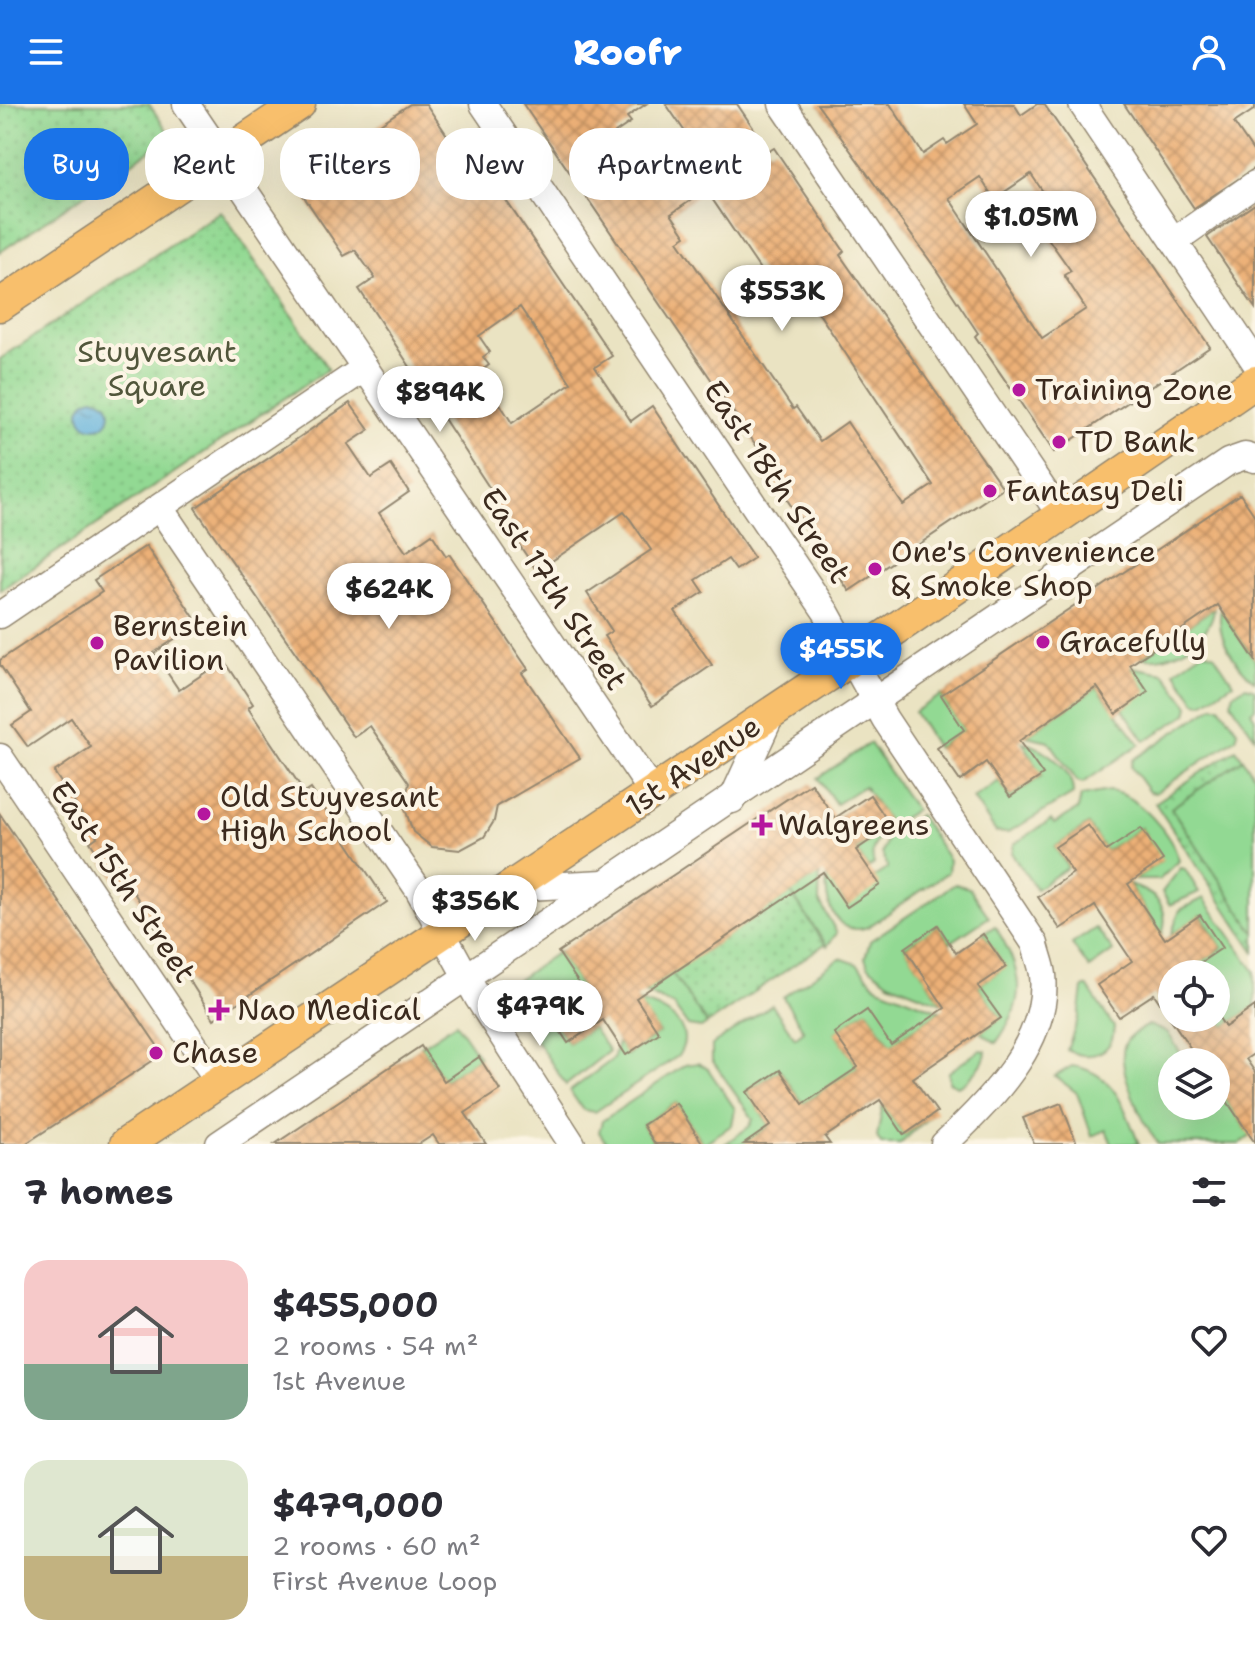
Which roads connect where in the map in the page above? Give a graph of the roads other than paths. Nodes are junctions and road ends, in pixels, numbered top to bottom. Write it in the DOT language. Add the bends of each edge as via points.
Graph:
graph roads {
  1 [pos="186,104"];
  2 [pos="299,104"];
  3 [pos="483,104"];
  4 [pos="782,104"];
  5 [pos="1082,104"];
  6 [pos="202,128"];
  7 [pos="263,128"];
  8 [pos="1255,184"];
  9 [pos="156,200"];
  10 [pos="251,200"];
  11 [pos="1174,241"];
  12 [pos="0,305"];
  13 [pos="1255,362"];
  14 [pos="365,368"];
  15 [pos="1255,382"];
  16 [pos="1253,458"];
  17 [pos="160,508"];
  18 [pos="1061,516"];
  19 [pos="0,615"];
  20 [pos="853,659"];
  21 [pos="874,701"];
  22 [pos="772,713"];
  23 [pos="0,757"];
  24 [pos="653,793"];
  25 [pos="732,800"];
  26 [pos="605,883"];
  27 [pos="507,888"];
  28 [pos="441,932"];
  29 [pos="466,978"];
  30 [pos="219,1082"];
  31 [pos="126,1144"];
  32 [pos="219,1144"];
  33 [pos="572,1144"];
  34 [pos="944,1144"];
  1 -- 6 [label="street, East 17th Street"];
  2 -- 7 [label="main road"];
  3 -- 20 [label="street, East 18th Street"];
  4 -- 18 [label="street"];
  5 -- 11 [label="street"];
  8 -- 11 [label="street"];
  9 -- 12 [label="main road"];
  10 -- 14 [label="street, East 17th Street"];
  11 -- 13 [label="street"];
  14 -- 17 [label="street"];
  14 -- 24 [label="street, East 17th Street"];
  15 -- 18 [label="main road, 1st Avenue"];
  16 -- 21 [label="street" via="1228,462"];
  17 -- 19 [label="street"];
  17 -- 28 [label="street" via="418,889"];
  18 -- 20 [label="main road, 1st Avenue"];
  20 -- 21 [label="street, East 18th Street"];
  20 -- 22 [label="main road, 1st Avenue"];
  21 -- 25 [label="street"];
  21 -- 34 [label="street, East 18th Street" via="1023,921 1043,976 1035,1023 1014,1067"];
  22 -- 24 [label="main road, 1st Avenue"];
  22 -- 25 [label="street"];
  23 -- 30 [label="street, East 15th Street"];
  24 -- 27 [label="main road, 1st Avenue"];
  25 -- 26 [label="street"];
  26 -- 27 [label="street"];
  26 -- 29 [label="street"];
  27 -- 28 [label="main road, 1st Avenue"];
  28 -- 29 [label="street"];
  28 -- 30 [label="main road, 1st Avenue"];
  29 -- 32 [label="street"];
  29 -- 33 [label="street"];
  30 -- 31 [label="main road, 1st Avenue"];
}
